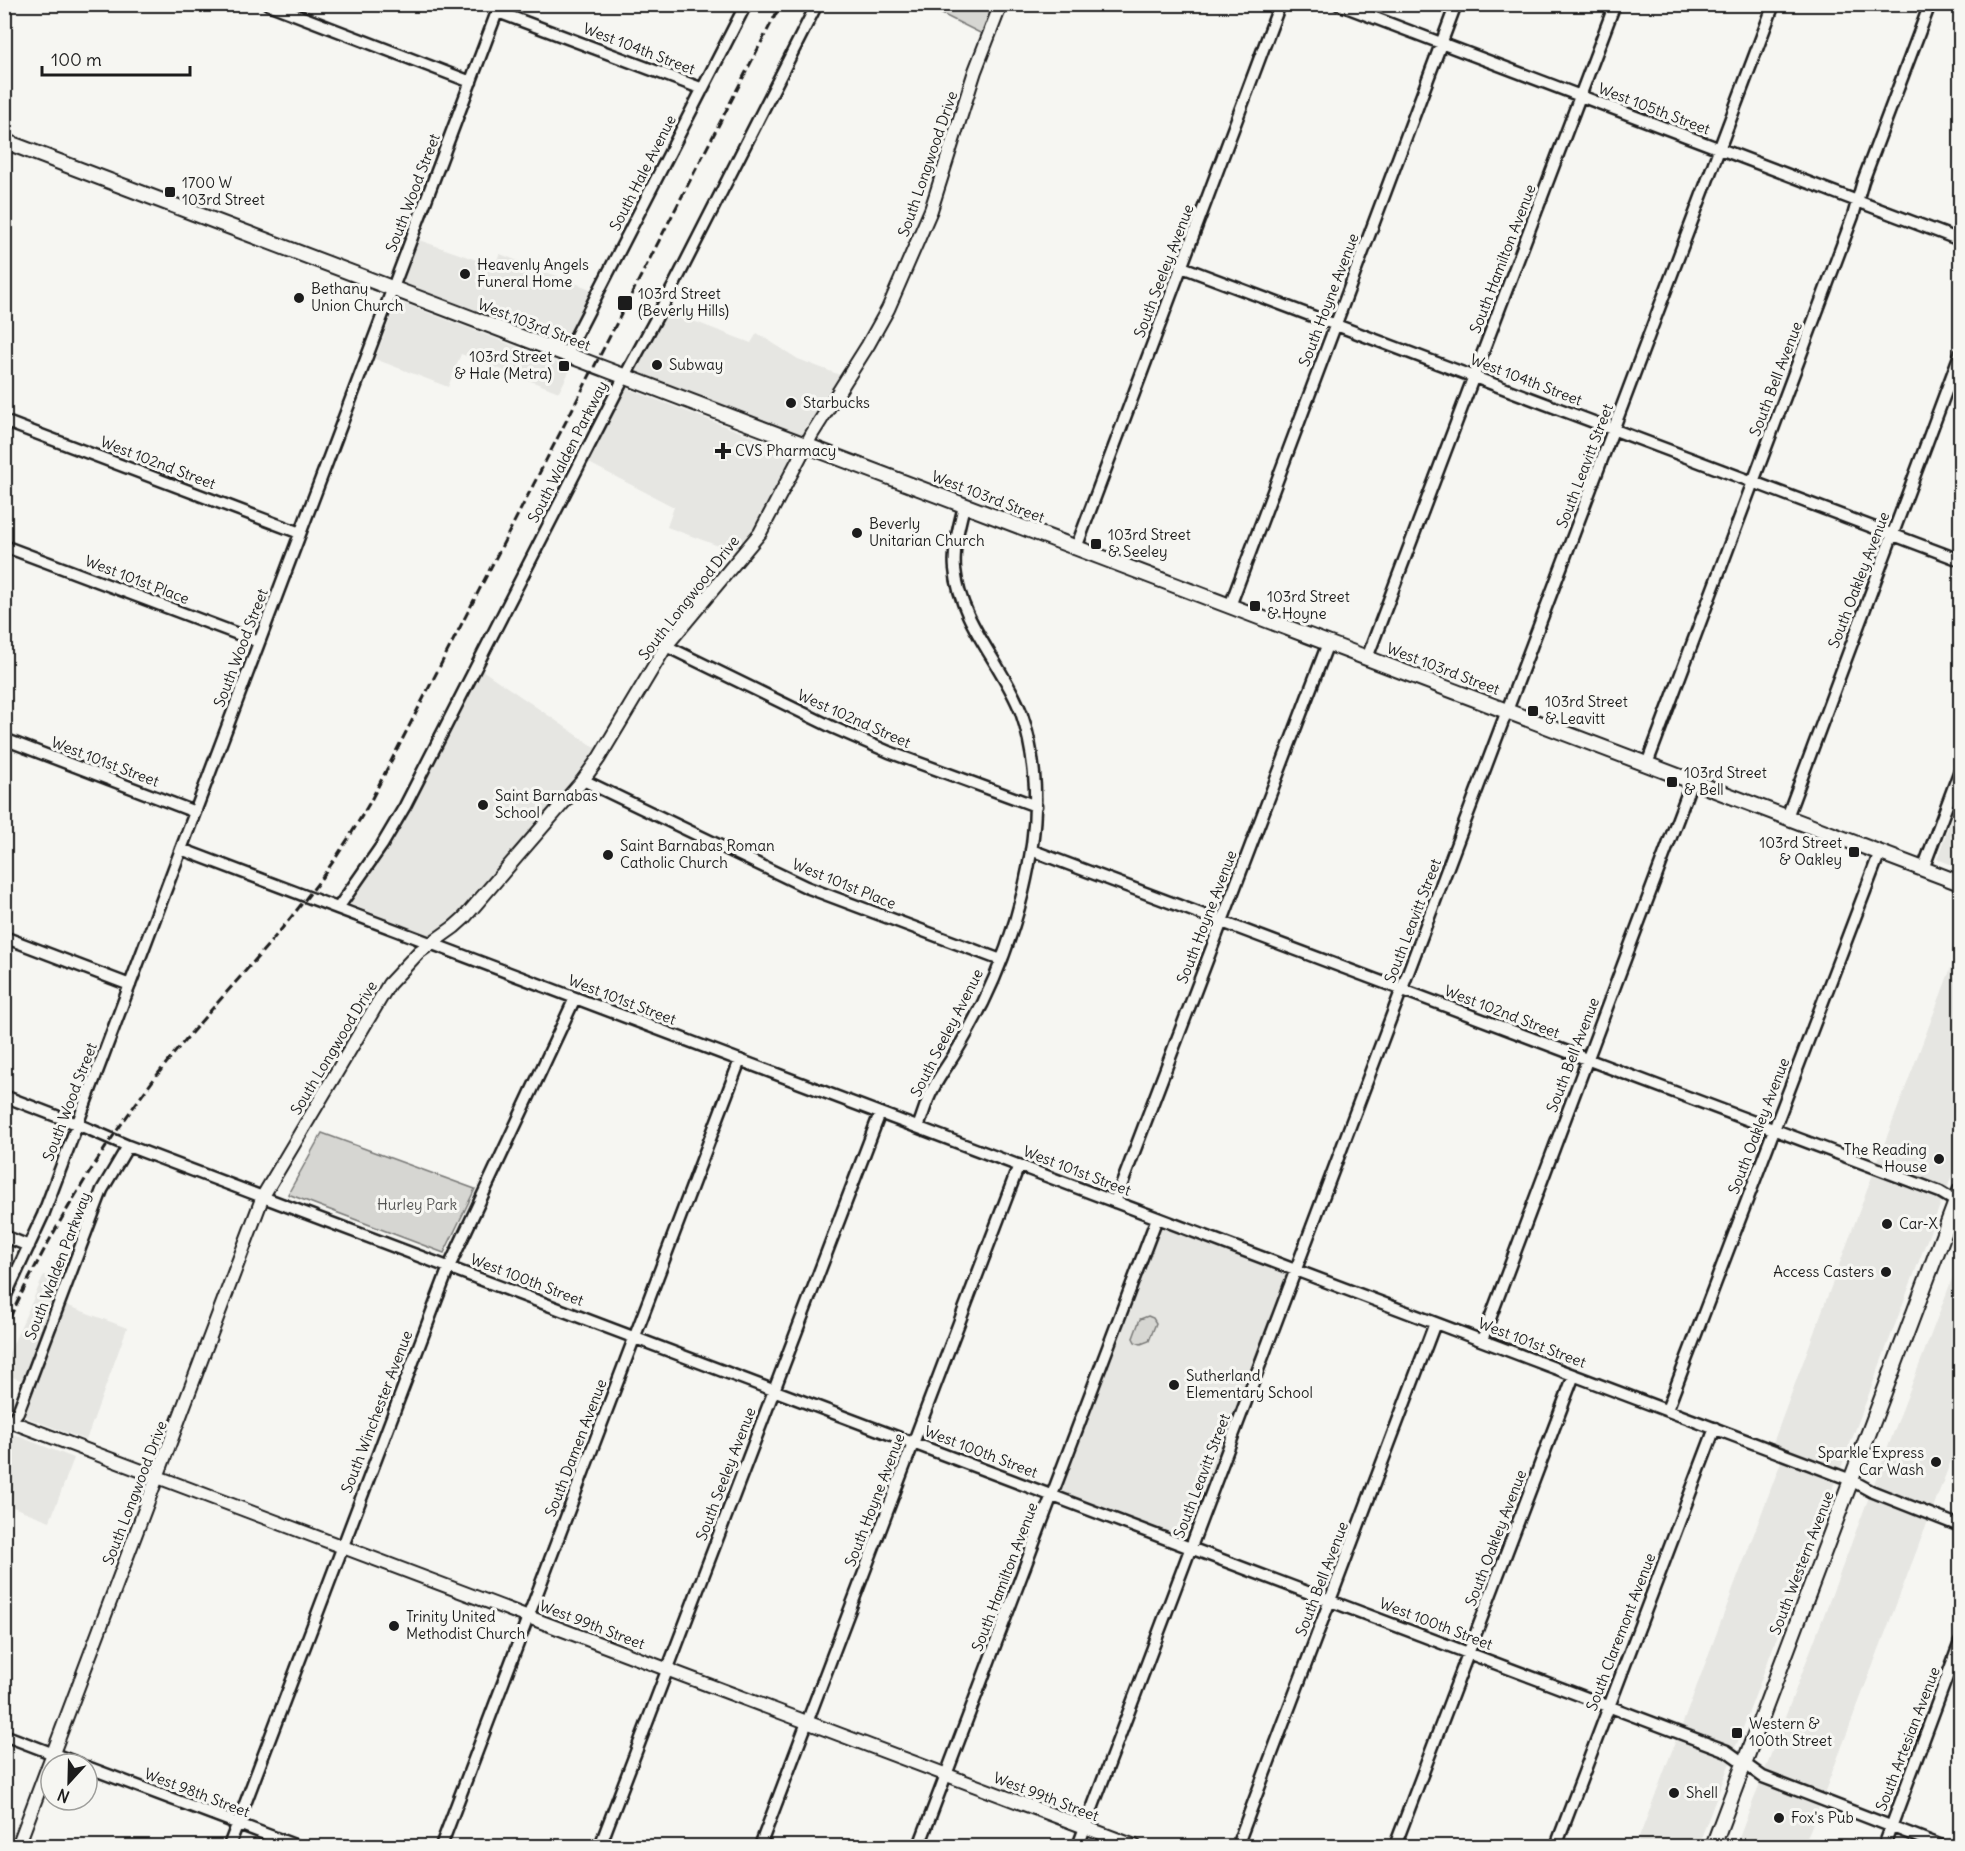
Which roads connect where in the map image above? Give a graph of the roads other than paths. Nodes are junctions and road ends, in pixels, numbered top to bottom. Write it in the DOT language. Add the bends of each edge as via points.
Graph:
graph roads {
  1 [pos="268,4"];
  2 [pos="746,4"];
  3 [pos="817,4"];
  4 [pos="1001,4"];
  5 [pos="1281,4"];
  6 [pos="1338,4"];
  7 [pos="1456,4"];
  8 [pos="1615,4"];
  9 [pos="1774,4"];
  10 [pos="1930,4"];
  11 [pos="499,8"];
  12 [pos="1441,43"];
  13 [pos="471,81"];
  14 [pos="703,89"];
  15 [pos="1580,97"];
  16 [pos="4,141"];
  17 [pos="1719,149"];
  18 [pos="1857,201"];
  19 [pos="1960,240"];
  20 [pos="1182,267"];
  21 [pos="392,289"];
  22 [pos="1336,325"];
  23 [pos="1960,354"];
  24 [pos="566,355"];
  25 [pos="1474,376"];
  26 [pos="624,377"];
  27 [pos="4,421"];
  28 [pos="1614,430"];
  29 [pos="805,446"];
  30 [pos="1753,483"];
  31 [pos="964,506"];
  32 [pos="300,533"];
  33 [pos="1892,535"];
  34 [pos="4,546"];
  35 [pos="1076,548"];
  36 [pos="1960,560"];
  37 [pos="1230,606"];
  38 [pos="259,642"];
  39 [pos="1328,643"];
  40 [pos="666,646"];
  41 [pos="1367,658"];
  42 [pos="1508,711"];
  43 [pos="4,739"];
  44 [pos="1647,764"];
  45 [pos="1960,770"];
  46 [pos="583,780"];
  47 [pos="1692,781"];
  48 [pos="1036,806"];
  49 [pos="195,812"];
  50 [pos="1787,817"];
  51 [pos="181,849"];
  52 [pos="1031,850"];
  53 [pos="1880,852"];
  54 [pos="1923,868"];
  55 [pos="1960,883"];
  56 [pos="338,908"];
  57 [pos="1222,922"];
  58 [pos="4,937"];
  59 [pos="430,943"];
  60 [pos="1001,960"];
  61 [pos="130,985"];
  62 [pos="1402,990"];
  63 [pos="575,998"];
  64 [pos="740,1060"];
  65 [pos="1588,1060"];
  66 [pos="4,1096"];
  67 [pos="880,1113"];
  68 [pos="77,1124"];
  69 [pos="918,1127"];
  70 [pos="1774,1130"];
  71 [pos="128,1146"];
  72 [pos="1019,1165"];
  73 [pos="264,1196"];
  74 [pos="1959,1199"];
  75 [pos="1115,1202"];
  76 [pos="1157,1218"];
  77 [pos="4,1236"];
  78 [pos="29,1246"];
  79 [pos="449,1267"];
  80 [pos="1296,1270"];
  81 [pos="4,1299"];
  82 [pos="1435,1323"];
  83 [pos="635,1337"];
  84 [pos="1482,1340"];
  85 [pos="1574,1375"];
  86 [pos="774,1390"];
  87 [pos="1667,1410"];
  88 [pos="7,1424"];
  89 [pos="1715,1428"];
  90 [pos="913,1442"];
  91 [pos="157,1478"];
  92 [pos="1851,1480"];
  93 [pos="1052,1495"];
  94 [pos="1960,1526"];
  95 [pos="342,1547"];
  96 [pos="1191,1548"];
  97 [pos="1330,1600"];
  98 [pos="528,1616"];
  99 [pos="1960,1642"];
  100 [pos="1469,1653"];
  101 [pos="668,1670"];
  102 [pos="1609,1706"];
  103 [pos="807,1722"];
  104 [pos="4,1735"];
  105 [pos="48,1752"];
  106 [pos="54,1752"];
  107 [pos="1744,1763"];
  108 [pos="99,1772"];
  109 [pos="946,1775"];
  110 [pos="39,1791"];
  111 [pos="238,1824"];
  112 [pos="1891,1827"];
  113 [pos="1085,1828"];
  114 [pos="18,1846"];
  115 [pos="229,1846"];
  116 [pos="297,1846"];
  117 [pos="441,1846"];
  118 [pos="600,1846"];
  119 [pos="760,1846"];
  120 [pos="919,1846"];
  121 [pos="1078,1846"];
  122 [pos="1135,1846"];
  123 [pos="1237,1846"];
  124 [pos="1395,1846"];
  125 [pos="1556,1846"];
  126 [pos="1713,1846"];
  127 [pos="1884,1846"];
  128 [pos="1942,1846"];
  1 -- 13 [label="street"];
  2 -- 14 [label="street, South Hale Avenue"];
  3 -- 26 [label="street, South Walden Parkway"];
  4 -- 29 [label="street, South Longwood Drive" via="909,264 868,345"];
  5 -- 20 [label="street, South Seeley Avenue"];
  6 -- 12 [label="street, West 105th Street"];
  7 -- 12 [label="street, South Hoyne Avenue"];
  8 -- 15 [label="street, South Hamilton Avenue"];
  9 -- 17 [label="street, South Leavitt Street"];
  10 -- 18 [label="street, South Bell Avenue"];
  11 -- 13 [label="street, South Wood Street"];
  11 -- 14 [label="street, West 104th Street"];
  12 -- 15 [label="street, West 105th Street"];
  12 -- 22 [label="street, South Hoyne Avenue"];
  13 -- 21 [label="street, South Wood Street"];
  14 -- 24 [label="street, South Hale Avenue"];
  15 -- 17 [label="street, West 105th Street"];
  15 -- 25 [label="street, South Hamilton Avenue"];
  16 -- 21 [label="main road, West 103rd Street"];
  17 -- 18 [label="street, West 105th Street"];
  17 -- 28 [label="street, South Leavitt Street"];
  18 -- 19 [label="street, West 105th Street"];
  18 -- 30 [label="street, South Bell Avenue"];
  20 -- 22 [label="street, West 104th Street"];
  20 -- 35 [label="street, South Seeley Avenue"];
  21 -- 24 [label="main road, West 103rd Street"];
  21 -- 32 [label="street, South Wood Street"];
  22 -- 25 [label="street, West 104th Street"];
  22 -- 37 [label="street, South Hoyne Avenue"];
  23 -- 33 [label="street, South Oakley Avenue"];
  24 -- 26 [label="main road, West 103rd Street"];
  25 -- 28 [label="street, West 104th Street"];
  25 -- 41 [label="street, South Hamilton Avenue"];
  26 -- 29 [label="main road, West 103rd Street"];
  26 -- 56 [label="street, South Walden Parkway" via="405,806"];
  27 -- 32 [label="street, West 102nd Street"];
  28 -- 30 [label="street, West 104th Street"];
  28 -- 42 [label="street, South Leavitt Street"];
  29 -- 31 [label="main road, West 103rd Street"];
  29 -- 40 [label="street, South Longwood Drive" via="760,533"];
  30 -- 33 [label="street, West 104th Street"];
  30 -- 44 [label="street, South Bell Avenue"];
  31 -- 35 [label="main road, West 103rd Street"];
  31 -- 48 [label="street, South Seeley Avenue" via="954,568 960,596 1021,711 1030,745"];
  32 -- 38 [label="street, South Wood Street"];
  33 -- 36 [label="street, West 104th Street"];
  33 -- 50 [label="street, South Oakley Avenue"];
  34 -- 38 [label="street, West 101st Place"];
  35 -- 37 [label="main road, West 103rd Street"];
  37 -- 39 [label="main road, West 103rd Street"];
  38 -- 49 [label="street, South Wood Street"];
  39 -- 41 [label="main road, West 103rd Street"];
  39 -- 57 [label="street, South Hoyne Avenue"];
  40 -- 46 [label="street, South Longwood Drive"];
  40 -- 48 [label="street, West 102nd Street" via="843,732"];
  41 -- 42 [label="main road, West 103rd Street"];
  42 -- 44 [label="main road, West 103rd Street"];
  42 -- 62 [label="street, South Leavitt Street"];
  43 -- 49 [label="street, West 101st Street"];
  44 -- 47 [label="main road, West 103rd Street"];
  45 -- 54 [label="street"];
  46 -- 59 [label="street, South Longwood Drive" via="464,918"];
  46 -- 60 [label="street, West 101st Place" via="806,887"];
  47 -- 50 [label="main road, West 103rd Street"];
  47 -- 65 [label="street, South Bell Avenue"];
  48 -- 52 [label="street, South Seeley Avenue"];
  49 -- 51 [label="street, South Wood Street"];
  50 -- 53 [label="main road, West 103rd Street"];
  51 -- 56 [label="street, West 101st Street"];
  51 -- 61 [label="street, South Wood Street"];
  52 -- 57 [label="street, West 102nd Street"];
  52 -- 60 [label="street, South Seeley Avenue"];
  53 -- 54 [label="main road, West 103rd Street"];
  53 -- 70 [label="street, South Oakley Avenue"];
  54 -- 55 [label="main road, West 103rd Street"];
  56 -- 59 [label="street, West 101st Street"];
  57 -- 62 [label="street, West 102nd Street"];
  57 -- 75 [label="street, South Hoyne Avenue"];
  58 -- 61 [label="street"];
  59 -- 63 [label="street, West 101st Street"];
  59 -- 73 [label="street, South Longwood Drive" via="389,984"];
  60 -- 69 [label="street, South Seeley Avenue" via="983,1002 931,1092"];
  61 -- 68 [label="street, South Wood Street"];
  62 -- 65 [label="street, West 102nd Street"];
  62 -- 80 [label="street, South Leavitt Street"];
  63 -- 64 [label="street, West 101st Street"];
  63 -- 79 [label="street, South Winchester Avenue"];
  64 -- 67 [label="street, West 101st Street"];
  64 -- 83 [label="street, South Damen Avenue"];
  65 -- 70 [label="street, West 102nd Street"];
  65 -- 84 [label="street, South Bell Avenue"];
  66 -- 68 [label="street, West 100th Street"];
  67 -- 69 [label="street, West 101st Street"];
  67 -- 86 [label="street, South Seeley Avenue"];
  68 -- 71 [label="street, West 100th Street"];
  68 -- 78 [label="street, South Wood Street"];
  69 -- 72 [label="street, West 101st Street"];
  70 -- 74 [label="street, West 102nd Street"];
  70 -- 87 [label="street, South Oakley Avenue"];
  71 -- 73 [label="street, West 100th Street"];
  71 -- 88 [label="street, South Walden Parkway" via="102,1190 18,1412"];
  72 -- 75 [label="street, West 101st Street"];
  72 -- 90 [label="street, South Hoyne Avenue"];
  73 -- 79 [label="street, West 100th Street"];
  73 -- 91 [label="street, South Longwood Drive"];
  74 -- 92 [label="main road, South Western Avenue"];
  75 -- 76 [label="street, West 101st Street"];
  76 -- 80 [label="street, West 101st Street"];
  76 -- 93 [label="street, South Hamilton Avenue"];
  77 -- 78 [label="street"];
  78 -- 81 [label="street, South Wood Street"];
  79 -- 83 [label="street, West 100th Street"];
  79 -- 95 [label="street, South Winchester Avenue"];
  80 -- 82 [label="street, West 101st Street"];
  80 -- 96 [label="street, South Leavitt Street"];
  82 -- 84 [label="street, West 101st Street"];
  82 -- 97 [label="street, South Bell Avenue"];
  83 -- 86 [label="street, West 100th Street"];
  83 -- 98 [label="street, South Damen Avenue"];
  84 -- 85 [label="street, West 101st Street"];
  85 -- 87 [label="street, West 101st Street"];
  85 -- 100 [label="street, South Oakley Avenue"];
  86 -- 90 [label="street, West 100th Street"];
  86 -- 101 [label="street, South Seeley Avenue"];
  87 -- 89 [label="street, West 101st Street"];
  88 -- 91 [label="street, West 99th Street"];
  89 -- 92 [label="street, West 101st Street"];
  89 -- 102 [label="street, South Claremont Avenue"];
  90 -- 93 [label="street, West 100th Street"];
  90 -- 103 [label="street, South Hoyne Avenue"];
  91 -- 95 [label="street, West 99th Street"];
  91 -- 106 [label="street, South Longwood Drive"];
  92 -- 94 [label="street, West 101st Street"];
  92 -- 107 [label="main road, South Western Avenue"];
  93 -- 96 [label="street, West 100th Street"];
  93 -- 109 [label="street, South Hamilton Avenue"];
  95 -- 98 [label="street, West 99th Street"];
  95 -- 111 [label="street, South Winchester Avenue"];
  96 -- 97 [label="street, West 100th Street"];
  96 -- 113 [label="street, South Leavitt Street"];
  97 -- 100 [label="street, West 100th Street"];
  97 -- 123 [label="street, South Bell Avenue"];
  98 -- 101 [label="street, West 99th Street"];
  98 -- 117 [label="street, South Damen Avenue"];
  99 -- 112 [label="street, South Artesian Avenue"];
  100 -- 102 [label="street, West 100th Street"];
  100 -- 124 [label="street, South Oakley Avenue"];
  101 -- 103 [label="street, West 99th Street"];
  101 -- 118 [label="street, South Seeley Avenue"];
  102 -- 107 [label="street, West 100th Street" via="1727,1751"];
  102 -- 125 [label="street, South Claremont Avenue"];
  103 -- 109 [label="street, West 99th Street"];
  103 -- 119 [label="street, South Hoyne Avenue"];
  104 -- 105 [label="street"];
  107 -- 112 [label="street, West 100th Street" via="1763,1778"];
  107 -- 126 [label="main road, South Western Avenue"];
  108 -- 111 [label="street, West 98th Street"];
  109 -- 113 [label="street, West 99th Street"];
  109 -- 120 [label="street, South Hamilton Avenue"];
  110 -- 114 [label="street, South Longwood Drive"];
  111 -- 115 [label="street, South Winchester Avenue"];
  111 -- 116 [label="street, West 98th Street"];
  112 -- 127 [label="street, South Artesian Avenue"];
  112 -- 128 [label="street, West 100th Street"];
  113 -- 121 [label="street, South Leavitt Street"];
  113 -- 122 [label="street, West 99th Street"];
}
